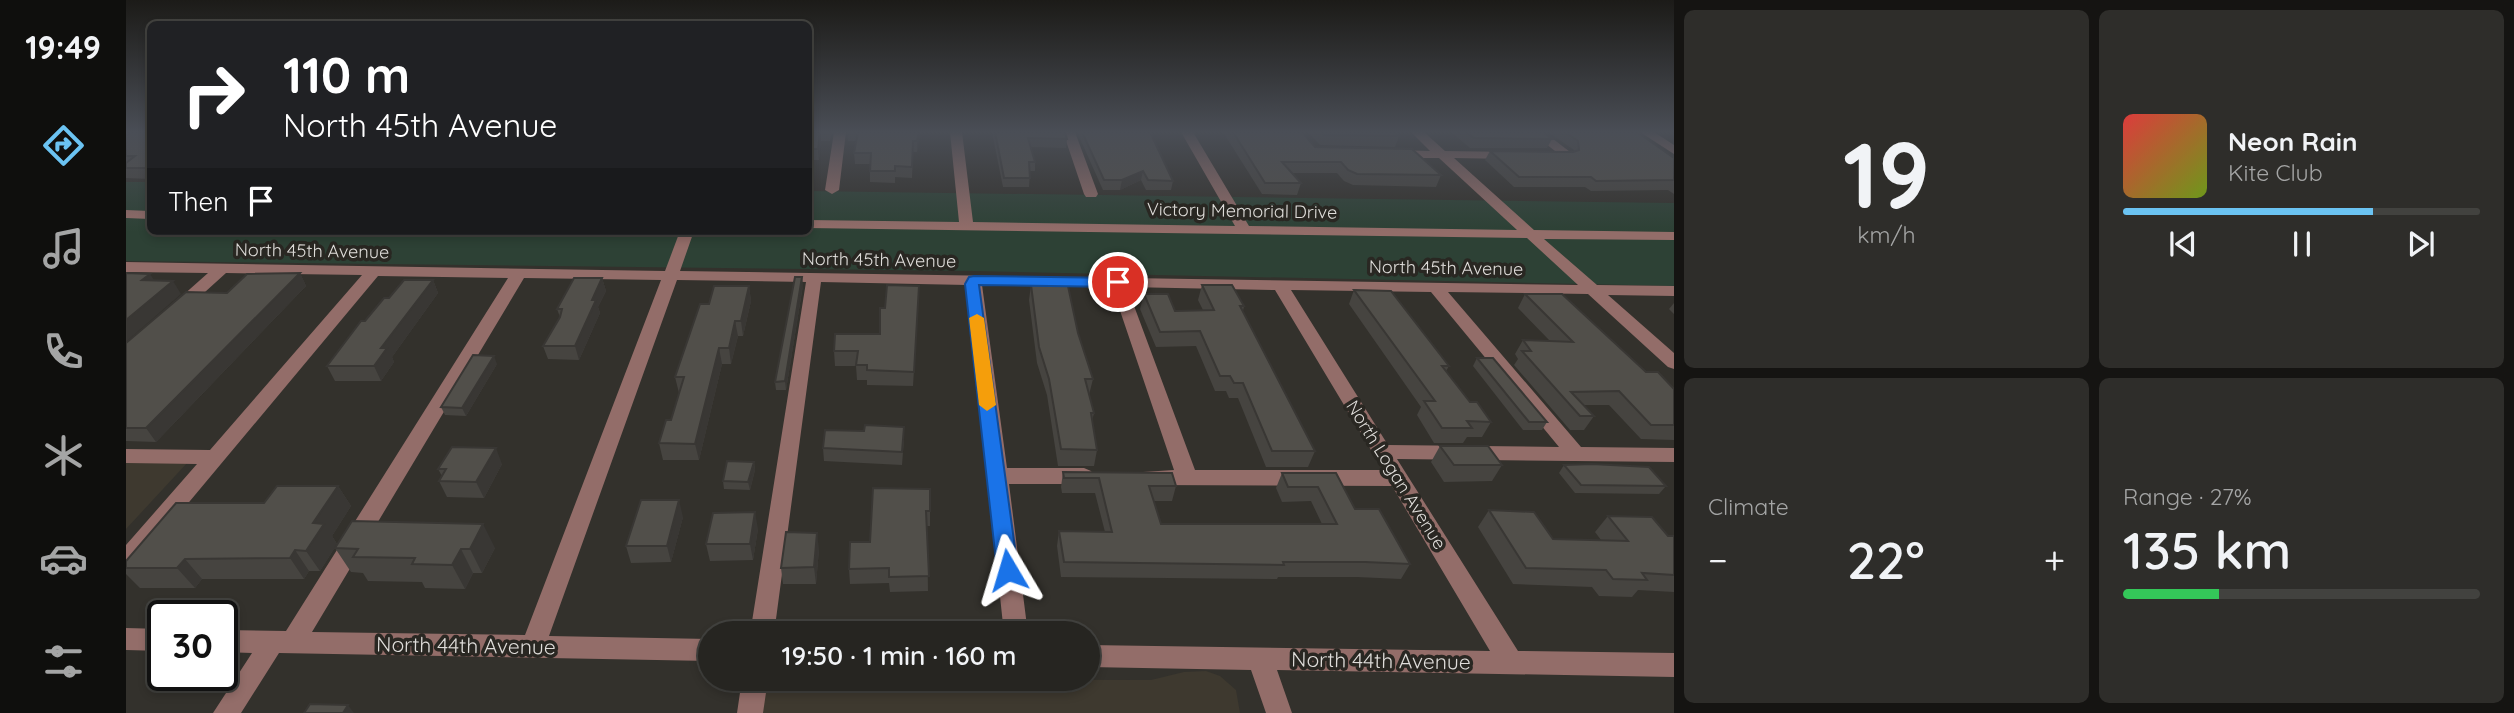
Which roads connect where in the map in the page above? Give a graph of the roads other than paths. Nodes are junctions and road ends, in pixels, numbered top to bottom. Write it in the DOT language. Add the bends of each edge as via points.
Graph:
graph roads {
  1 [pos="835,165"];
  2 [pos="960,165"];
  3 [pos="1081,165"];
  4 [pos="1206,165"];
  5 [pos="1453,165"];
  6 [pos="832,190"];
  7 [pos="1091,194"];
  8 [pos="126,214"];
  9 [pos="147,215"];
  10 [pos="812,224"];
  11 [pos="966,226"];
  12 [pos="1245,231"];
  13 [pos="1529,234"];
  14 [pos="685,235"];
  15 [pos="1674,236"];
  16 [pos="126,268"];
  17 [pos="222,269"];
  18 [pos="374,271"];
  19 [pos="519,274"];
  20 [pos="670,276"];
  21 [pos="814,278"];
  22 [pos="974,280"];
  23 [pos="1118,282"];
  24 [pos="1280,285"];
  25 [pos="1435,287"];
  26 [pos="1593,289"];
  27 [pos="1674,291"];
  28 [pos="164,320"];
  29 [pos="1674,363"];
  30 [pos="1381,452"];
  31 [pos="1576,454"];
  32 [pos="1674,455"];
  33 [pos="126,456"];
  34 [pos="215,457"];
  35 [pos="996,476"];
  36 [pos="1106,476"];
  37 [pos="1133,477"];
  38 [pos="1187,477"];
  39 [pos="1398,478"];
  40 [pos="126,561"];
  41 [pos="764,621"];
  42 [pos="1014,621"];
  43 [pos="126,639"];
  44 [pos="147,640"];
  45 [pos="238,642"];
  46 [pos="282,643"];
  47 [pos="533,647"];
  48 [pos="698,650"];
  49 [pos="1100,656"];
  50 [pos="1260,658"];
  51 [pos="1512,664"];
  52 [pos="1674,666"];
  53 [pos="753,691"];
  54 [pos="226,713"];
  55 [pos="750,713"];
  56 [pos="1279,713"];
  1 -- 6 [label="street"];
  2 -- 11 [label="street"];
  3 -- 7 [label="street"];
  4 -- 12 [label="street"];
  5 -- 13 [label="street"];
  8 -- 9 [label="street"];
  10 -- 11 [label="street, Victory Memorial Drive"];
  11 -- 12 [label="street, Victory Memorial Drive"];
  12 -- 13 [label="street, Victory Memorial Drive"];
  13 -- 15 [label="street, Victory Memorial Drive"];
  13 -- 26 [label="street"];
  14 -- 20 [label="street"];
  16 -- 17 [label="street, North 45th Avenue"];
  17 -- 18 [label="street, North 45th Avenue"];
  17 -- 28 [label="street"];
  18 -- 19 [label="street, North 45th Avenue"];
  18 -- 34 [label="street"];
  19 -- 20 [label="street, North 45th Avenue"];
  19 -- 46 [label="street"];
  20 -- 21 [label="street, North 45th Avenue"];
  20 -- 47 [label="street"];
  21 -- 22 [label="street, North 45th Avenue"];
  21 -- 41 [label="street"];
  22 -- 23 [label="street, North 45th Avenue"];
  22 -- 35 [label="street"];
  23 -- 24 [label="street, North 45th Avenue"];
  23 -- 38 [label="street"];
  24 -- 25 [label="street, North 45th Avenue"];
  24 -- 30 [label="street, North Logan Avenue"];
  25 -- 26 [label="street, North 45th Avenue"];
  25 -- 31 [label="street"];
  26 -- 27 [label="street, North 45th Avenue"];
  26 -- 29 [label="street"];
  30 -- 31 [label="street"];
  30 -- 39 [label="street, North Logan Avenue"];
  31 -- 32 [label="street"];
  33 -- 34 [label="street"];
  34 -- 40 [label="street"];
  35 -- 36 [label="street"];
  35 -- 42 [label="street"];
  37 -- 38 [label="street"];
  38 -- 39 [label="street"];
  39 -- 51 [label="street, North Logan Avenue"];
  43 -- 44 [label="street"];
  45 -- 46 [label="street, North 44th Avenue"];
  46 -- 47 [label="street, North 44th Avenue"];
  46 -- 54 [label="street"];
  47 -- 48 [label="street, North 44th Avenue"];
  49 -- 50 [label="street, North 44th Avenue"];
  50 -- 51 [label="street, North 44th Avenue"];
  50 -- 56 [label="street"];
  51 -- 52 [label="street, North 44th Avenue"];
  53 -- 55 [label="street"];
}
